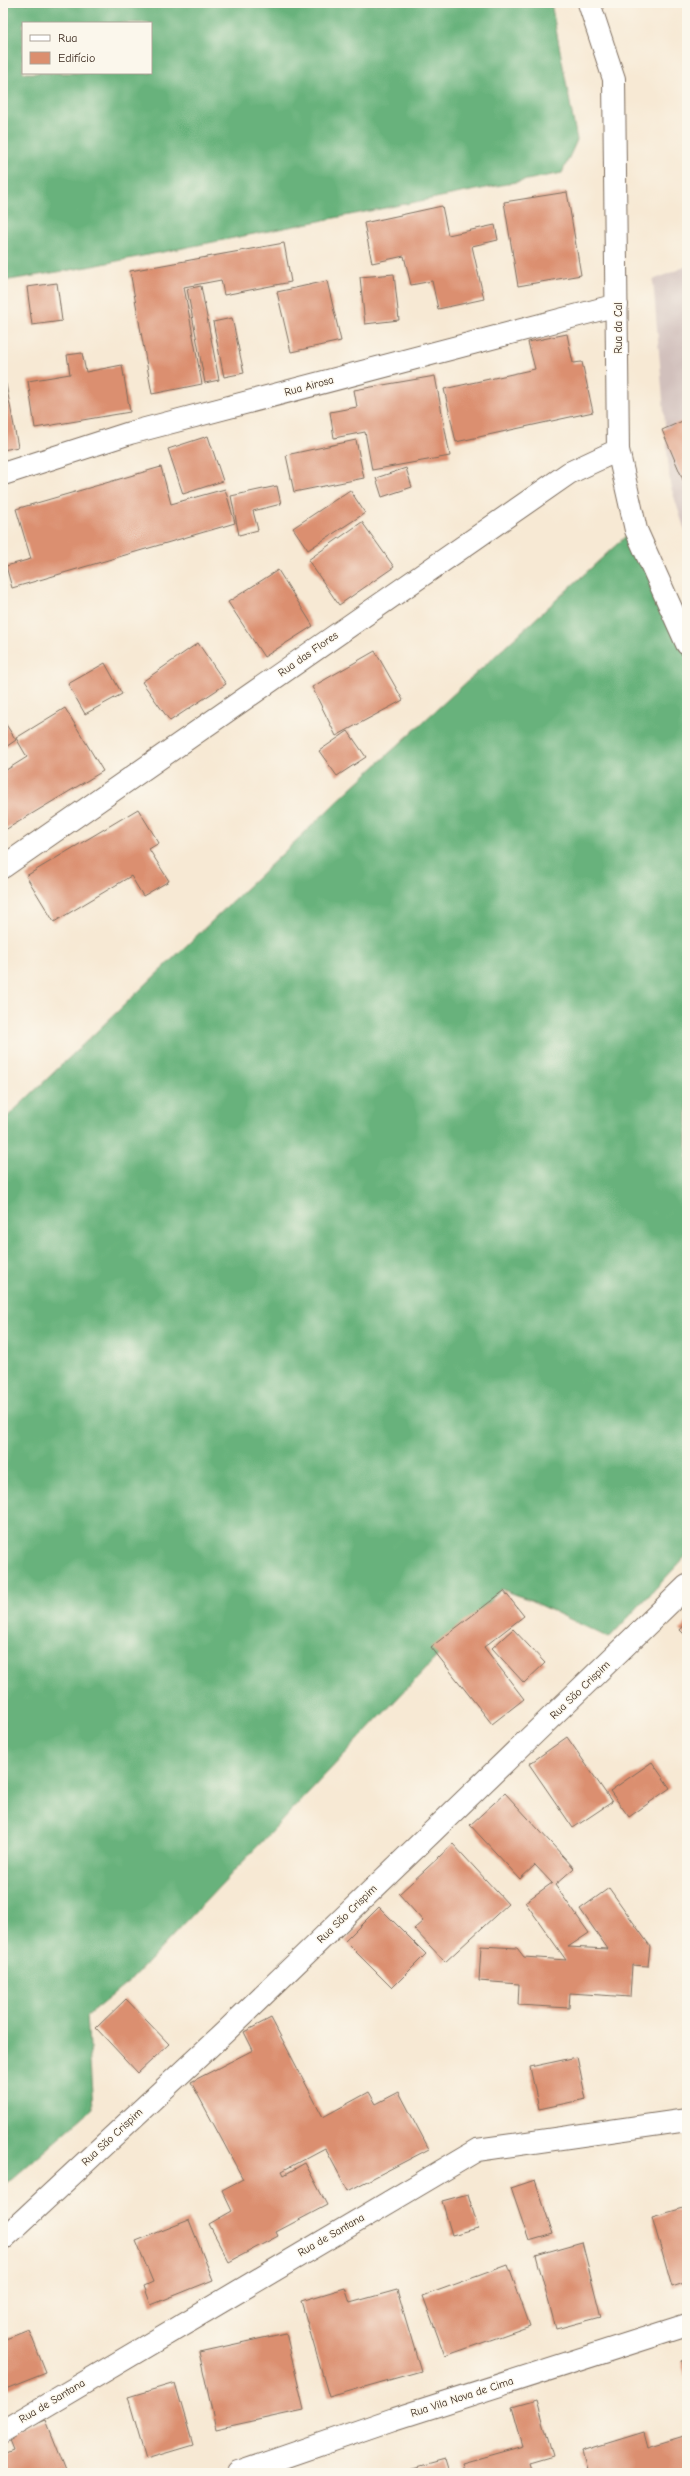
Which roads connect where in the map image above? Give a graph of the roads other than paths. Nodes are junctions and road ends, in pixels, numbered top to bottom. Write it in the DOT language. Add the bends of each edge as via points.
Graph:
graph roads {
  1 [pos="588,3"];
  2 [pos="617,305"];
  3 [pos="618,450"];
  4 [pos="3,474"];
  5 [pos="687,644"];
  6 [pos="3,867"];
  7 [pos="687,1586"];
  8 [pos="687,2120"];
  9 [pos="3,2239"];
  10 [pos="687,2325"];
  11 [pos="3,2431"];
  12 [pos="238,2473"];
  1 -- 2 [label="street, Rua da Cal" via="614,79"];
  2 -- 3 [label="street, Rua da Cal"];
  2 -- 4 [label="street, Rua Airosa" via="130,433"];
  3 -- 5 [label="street, Rua da Cal" via="636,530"];
  3 -- 6 [label="street, Rua das Flores" via="569,473"];
  7 -- 9 [label="street, Rua São Crispim" via="225,2032"];
  8 -- 11 [label="street, Rua de Santana" via="477,2150"];
  10 -- 12 [label="street, Rua Vila Nova de Cima" via="394,2419"];
}
